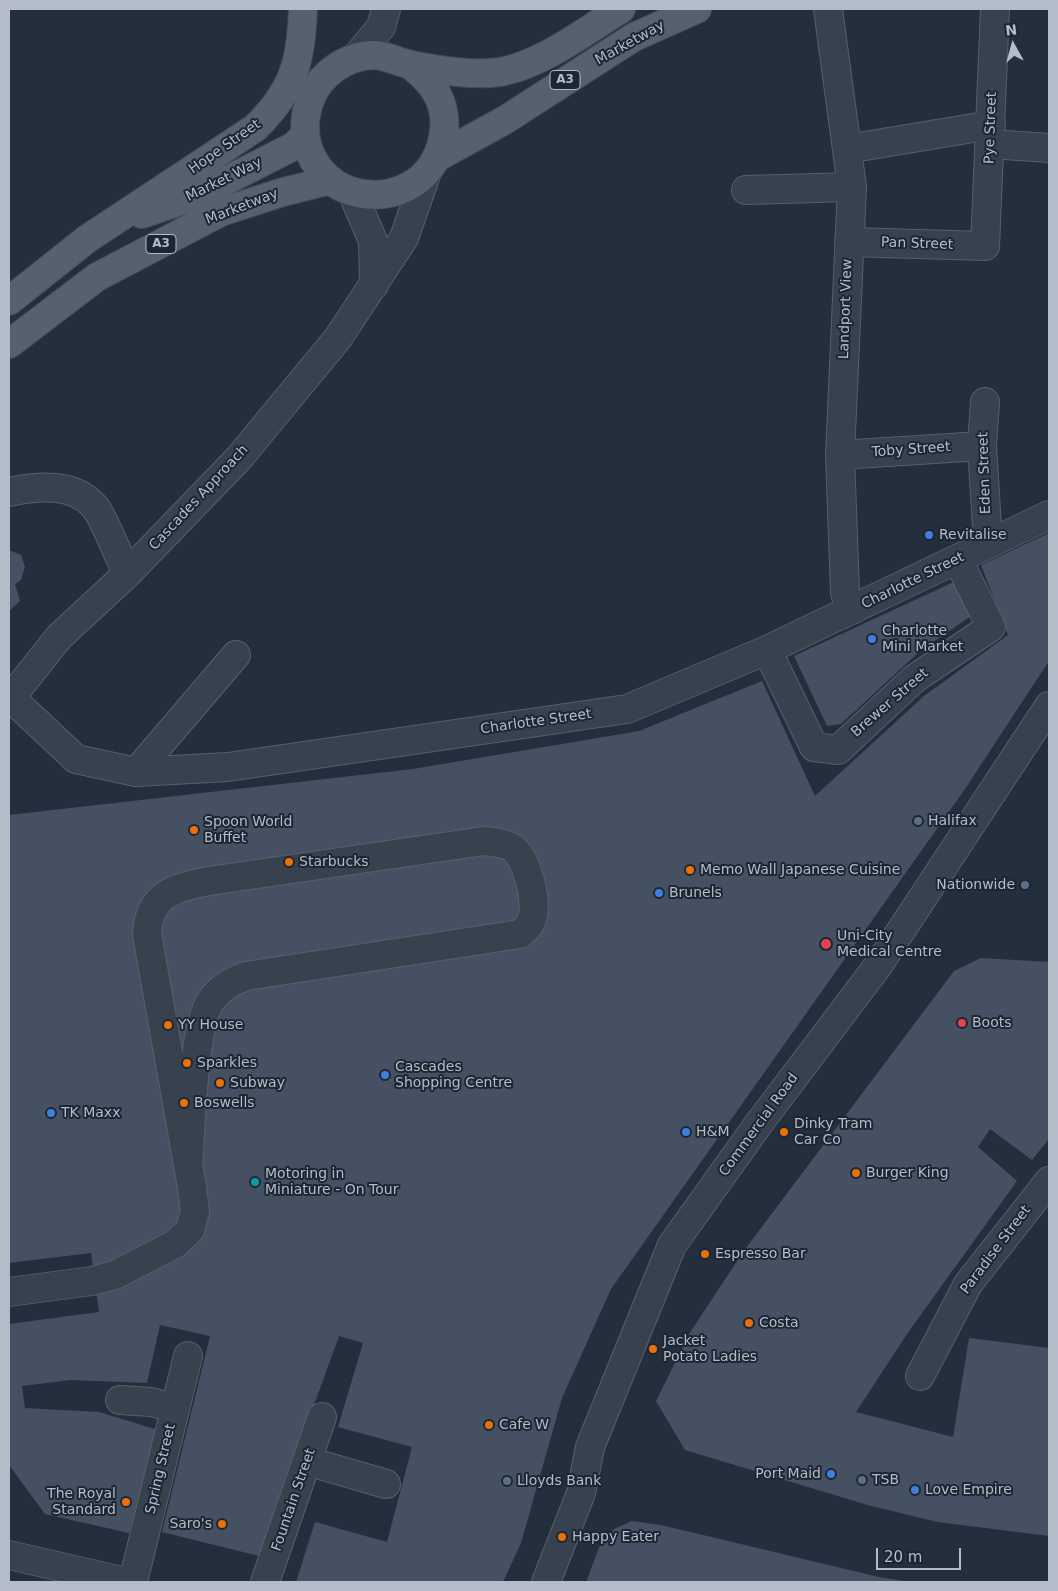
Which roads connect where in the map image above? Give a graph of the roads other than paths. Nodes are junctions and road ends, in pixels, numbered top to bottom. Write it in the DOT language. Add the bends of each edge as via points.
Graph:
graph roads {
  1 [pos="303,9"];
  2 [pos="386,9"];
  3 [pos="621,9"];
  4 [pos="697,9"];
  5 [pos="828,9"];
  6 [pos="995,9"];
  7 [pos="356,57"];
  8 [pos="409,64"];
  9 [pos="990,134"];
  10 [pos="305,135"];
  11 [pos="1049,148"];
  12 [pos="847,150"];
  13 [pos="432,165"];
  14 [pos="341,186"];
  15 [pos="852,187"];
  16 [pos="746,190"];
  17 [pos="110,225"];
  18 [pos="848,242"];
  19 [pos="985,246"];
  20 [pos="374,285"];
  21 [pos="9,301"];
  22 [pos="9,344"];
  23 [pos="985,402"];
  24 [pos="982,446"];
  25 [pos="840,455"];
  26 [pos="9,492"];
  27 [pos="1049,515"];
  28 [pos="988,543"];
  29 [pos="958,560"];
  30 [pos="127,574"];
  31 [pos="852,610"];
  32 [pos="767,650"];
  33 [pos="236,654"];
  34 [pos="10,699"];
  35 [pos="1049,706"];
  36 [pos="136,772"];
  37 [pos="188,1164"];
  38 [pos="1049,1181"];
  39 [pos="9,1292"];
  40 [pos="188,1356"];
  41 [pos="920,1376"];
  42 [pos="120,1400"];
  43 [pos="175,1408"];
  44 [pos="322,1417"];
  45 [pos="307,1461"];
  46 [pos="386,1484"];
  47 [pos="9,1555"];
  48 [pos="126,1582"];
  49 [pos="134,1582"];
  50 [pos="265,1582"];
  51 [pos="546,1582"];
  1 -- 17 [label="main road, Hope Street / A3" via="299,54 286,93 273,110 255,128"];
  2 -- 7 [label="street" via="381,27"];
  3 -- 8 [label="main road, A3" via="544,56 504,71 460,72"];
  4 -- 13 [label="main road, Marketway / A3" via="634,37"];
  5 -- 12 [label="street, Landport View"];
  6 -- 9 [label="street, Pye Street"];
  7 -- 8 [label="main road" via="374,55"];
  7 -- 10 [label="main road" via="322,78 305,114"];
  8 -- 13 [label="main road" via="426,78 438,96 444,116 444,138"];
  9 -- 11 [label="street"];
  9 -- 12 [label="street"];
  9 -- 19 [label="street, Pye Street"];
  10 -- 14 [label="main road" via="314,160"];
  10 -- 17 [label="main road, Market Way / A3" via="294,146 196,196"];
  12 -- 15 [label="street, Landport View"];
  13 -- 14 [label="main road" via="411,185 392,193 372,195"];
  13 -- 20 [label="street, Cascades Approach" via="404,238"];
  14 -- 20 [label="street" via="373,241"];
  14 -- 22 [label="main road, Marketway / A3" via="283,192 221,212 97,277"];
  15 -- 16 [label="street"];
  15 -- 18 [label="street, Landport View"];
  17 -- 21 [label="main road, A3"];
  18 -- 19 [label="street, Pan Street"];
  18 -- 25 [label="street, Landport View"];
  20 -- 30 [label="street, Cascades Approach" via="338,338 239,458"];
  23 -- 24 [label="street, Eden Street"];
  24 -- 25 [label="street, Toby Street"];
  24 -- 28 [label="street, Eden Street"];
  25 -- 31 [label="street, Landport View" via="845,593"];
  26 -- 30 [label="street" via="33,487 70,490 95,507"];
  27 -- 28 [label="street, Charlotte Street"];
  28 -- 29 [label="street, Charlotte Street"];
  29 -- 31 [label="street, Charlotte Street"];
  29 -- 32 [label="street, Brewer Street" via="991,627 914,680 838,750 814,747"];
  30 -- 34 [label="street, Cascades Approach" via="59,636"];
  31 -- 32 [label="street, Charlotte Street"];
  32 -- 36 [label="street, Charlotte Street" via="627,709 228,767"];
  33 -- 36 [label="street"];
  34 -- 36 [label="street, Charlotte Street" via="76,759"];
  35 -- 51 [label="street, Commercial Road" via="877,967 757,1126 672,1246 590,1447 581,1493"];
  37 -- 37 [label="street" via="147,934 148,916 170,891 193,884 484,841 512,847 522,857 534,909 528,928 520,934 246,976 219,990 209,1004 200,1028"];
  37 -- 39 [label="street" via="195,1211 190,1230 175,1244 115,1275"];
  38 -- 41 [label="street, Paradise Street" via="968,1284"];
  40 -- 43 [label="street, Spring Street"];
  42 -- 43 [label="street"];
  43 -- 49 [label="street, Spring Street"];
  44 -- 45 [label="street, Fountain Street"];
  45 -- 46 [label="street"];
  45 -- 50 [label="street, Fountain Street"];
  47 -- 48 [label="street"];
}
